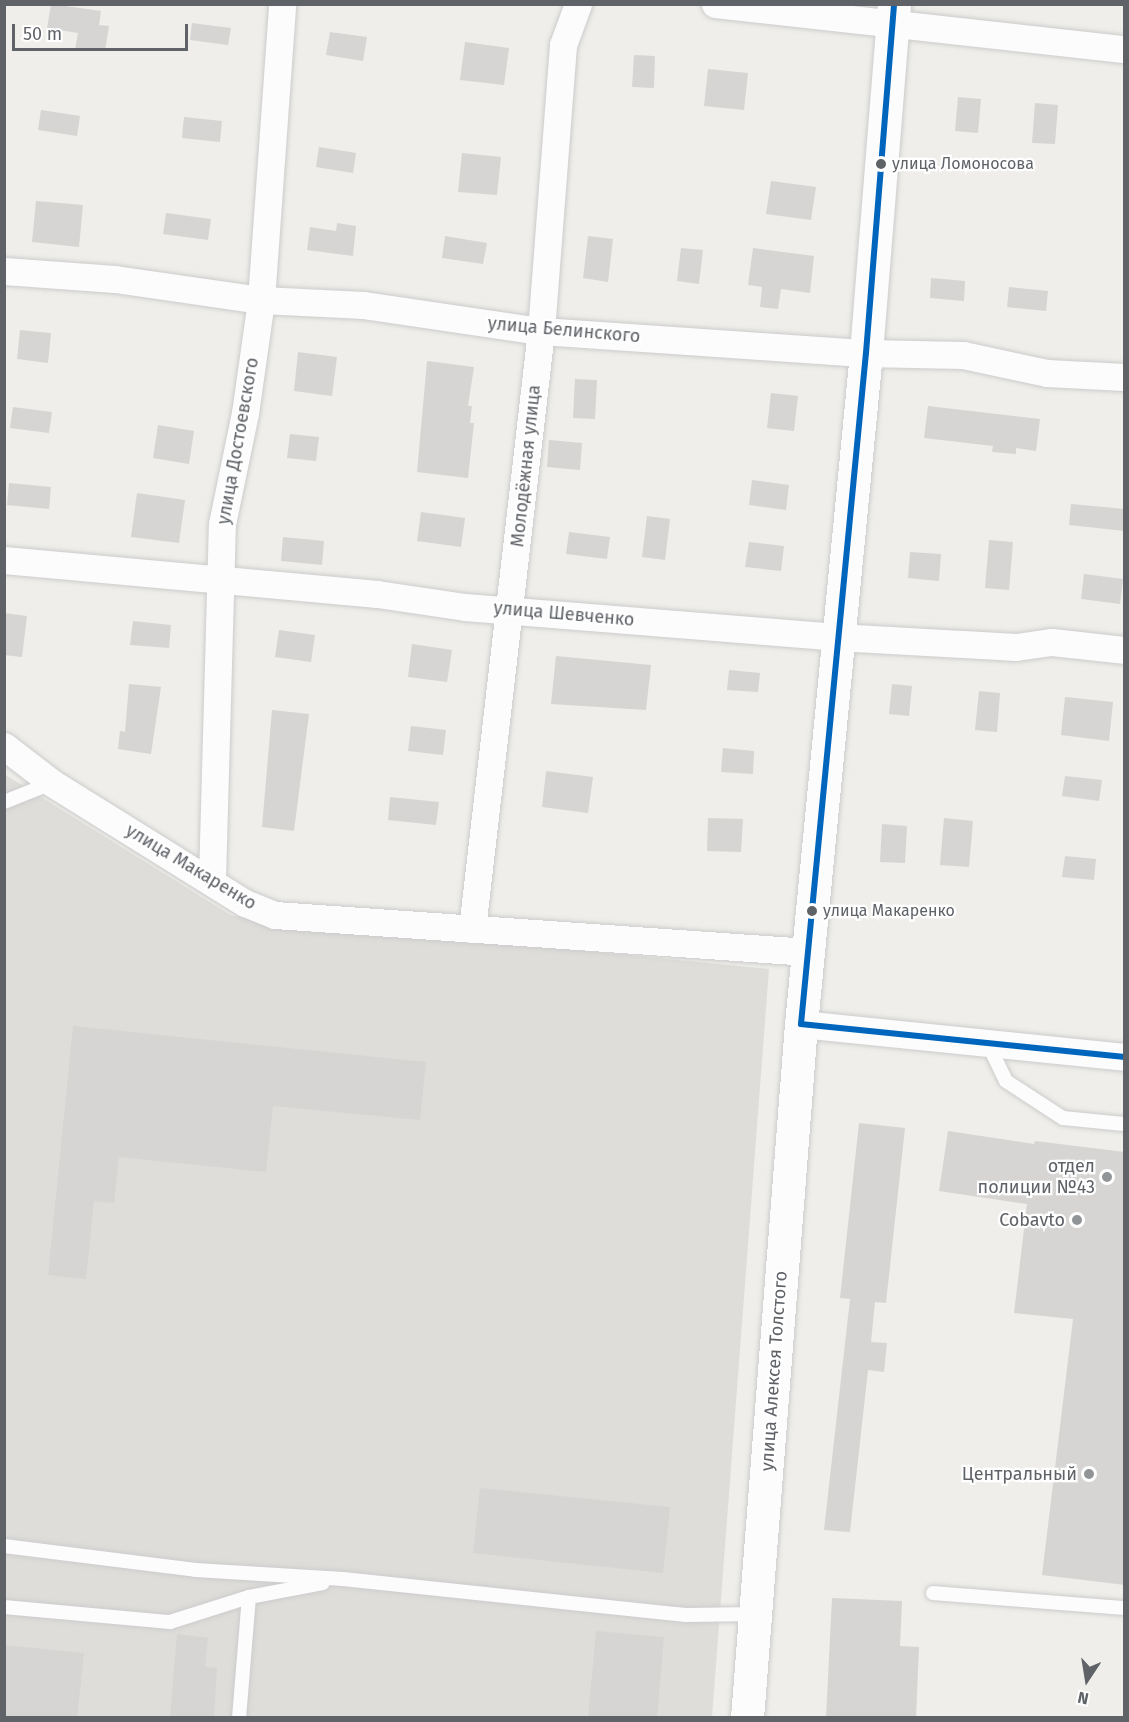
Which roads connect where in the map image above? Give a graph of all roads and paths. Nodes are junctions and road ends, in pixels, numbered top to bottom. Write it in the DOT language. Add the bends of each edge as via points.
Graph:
graph roads {
  1 [pos="282,4"];
  2 [pos="578,4"];
  3 [pos="715,4"];
  4 [pos="893,16"];
  5 [pos="1125,49"];
  6 [pos="4,271"];
  7 [pos="261,300"];
  8 [pos="541,331"];
  9 [pos="866,353"];
  10 [pos="1125,377"];
  11 [pos="4,560"];
  12 [pos="220,582"];
  13 [pos="511,608"];
  14 [pos="837,637"];
  15 [pos="1125,650"];
  16 [pos="4,746"];
  17 [pos="52,783"];
  18 [pos="4,802"];
  19 [pos="212,879"];
  20 [pos="472,929"];
  21 [pos="808,952"];
  22 [pos="801,1024"];
  23 [pos="987,1042"];
  24 [pos="1125,1058"];
  25 [pos="1125,1124"];
  26 [pos="4,1546"];
  27 [pos="343,1579"];
  28 [pos="933,1593"];
  29 [pos="249,1597"];
  30 [pos="4,1607"];
  31 [pos="1125,1608"];
  32 [pos="756,1614"];
  33 [pos="239,1718"];
  34 [pos="747,1718"];
  1 -- 7 [label="street, улица Достоевского"];
  2 -- 8 [label="street, Молодёжная улица" via="563,45"];
  3 -- 4 [label="street" via="858,19"];
  4 -- 5 [label="street"];
  4 -- 9 [label="street"];
  6 -- 7 [label="street, улица Белинского" via="115,279"];
  7 -- 8 [label="street, улица Белинского" via="364,305"];
  7 -- 12 [label="street, улица Достоевского" via="245,413 222,524"];
  8 -- 9 [label="street, улица Белинского"];
  8 -- 13 [label="street, Молодёжная улица"];
  9 -- 10 [label="street, улица Белинского" via="963,355 1047,373"];
  9 -- 14 [label="street"];
  11 -- 12 [label="street, улица Шевченко"];
  12 -- 13 [label="street, улица Шевченко" via="377,594 465,607"];
  12 -- 19 [label="street, улица Достоевского"];
  13 -- 14 [label="street, улица Шевченко"];
  13 -- 20 [label="street, Молодёжная улица"];
  14 -- 15 [label="street, улица Шевченко" via="1016,647 1052,642"];
  14 -- 21 [label="street, улица Алексея Толстого"];
  16 -- 17 [label="street, улица Макаренко"];
  17 -- 18 [label="lane"];
  17 -- 19 [label="street, улица Макаренко"];
  19 -- 20 [label="street, улица Макаренко" via="245,903 275,915"];
  20 -- 21 [label="street, улица Макаренко"];
  21 -- 22 [label="street, улица Алексея Толстого"];
  22 -- 23 [label="street"];
  22 -- 32 [label="street, улица Алексея Толстого"];
  23 -- 24 [label="street"];
  23 -- 25 [label="lane" via="1006,1081 1062,1118"];
  26 -- 27 [label="lane" via="196,1570"];
  27 -- 29 [label="lane"];
  27 -- 32 [label="lane" via="686,1614"];
  28 -- 31 [label="lane"];
  29 -- 30 [label="lane" via="170,1622"];
  29 -- 33 [label="lane"];
  32 -- 34 [label="street, улица Алексея Толстого"];
}
